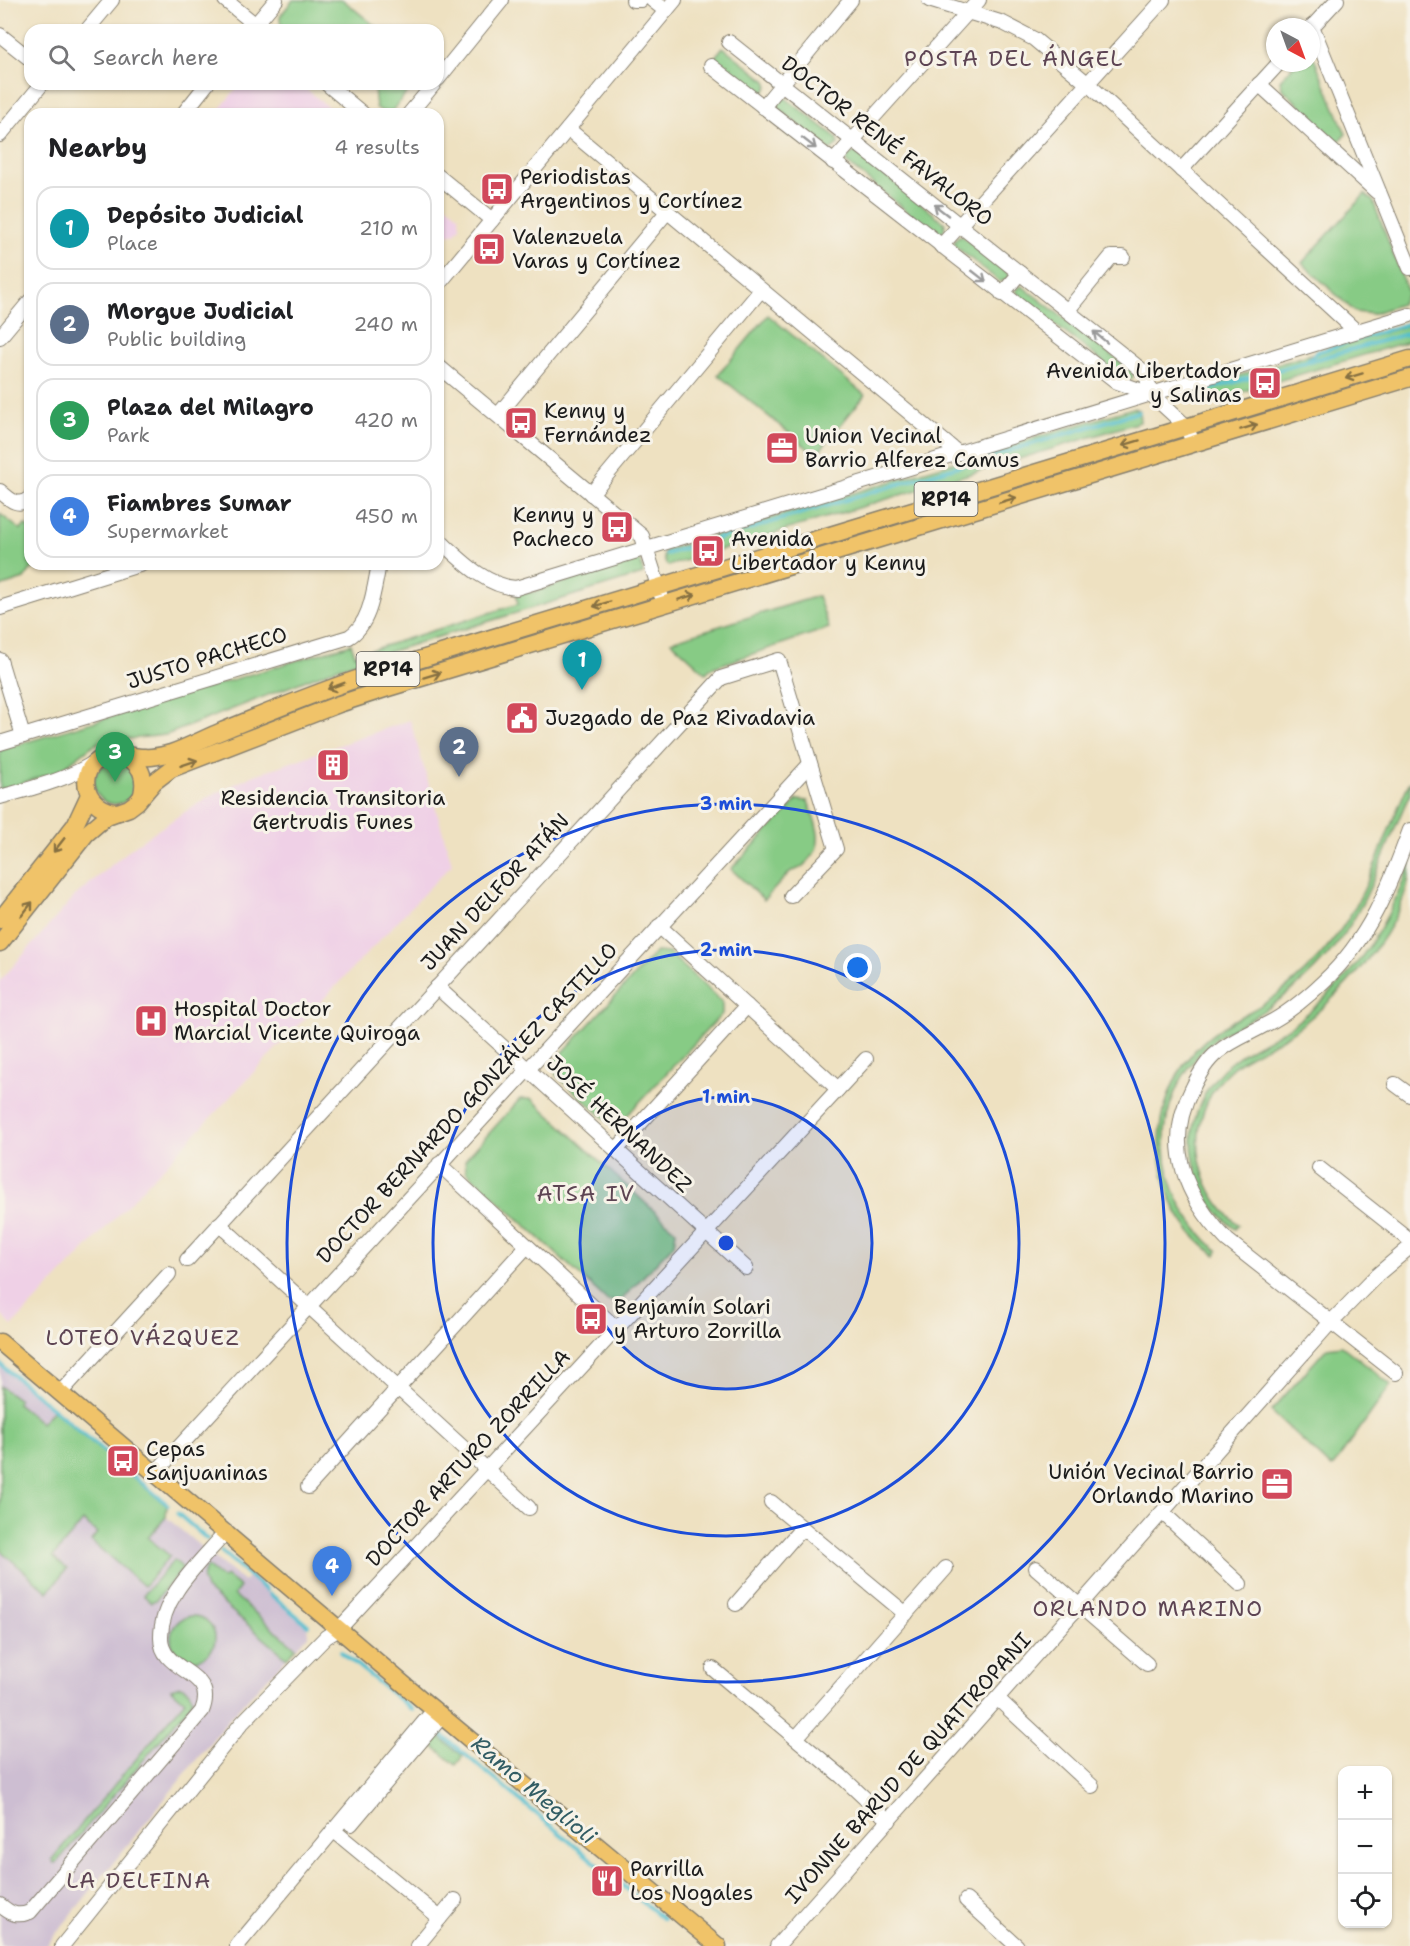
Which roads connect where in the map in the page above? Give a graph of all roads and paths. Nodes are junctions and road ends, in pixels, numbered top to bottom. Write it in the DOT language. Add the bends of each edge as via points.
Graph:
graph roads {
  1 [pos="112,0"];
  2 [pos="225,0"];
  3 [pos="276,0"];
  4 [pos="502,0"];
  5 [pos="633,0"];
  6 [pos="641,0"];
  7 [pos="652,0"];
  8 [pos="851,0"];
  9 [pos="929,0"];
  10 [pos="979,0"];
  11 [pos="1163,0"];
  12 [pos="1337,0"];
  13 [pos="671,5"];
  14 [pos="968,12"];
  15 [pos="1320,18"];
  16 [pos="92,24"];
  17 [pos="252,24"];
  18 [pos="259,24"];
  19 [pos="0,35"];
  20 [pos="729,42"];
  21 [pos="1320,47"];
  22 [pos="24,54"];
  23 [pos="711,66"];
  24 [pos="444,72"];
  25 [pos="1270,72"];
  26 [pos="782,84"];
  27 [pos="1088,84"];
  28 [pos="1259,84"];
  29 [pos="37,90"];
  30 [pos="202,90"];
  31 [pos="334,90"];
  32 [pos="429,90"];
  33 [pos="763,107"];
  34 [pos="188,108"];
  35 [pos="356,108"];
  36 [pos="415,108"];
  37 [pos="568,129"];
  38 [pos="0,135"];
  39 [pos="852,140"];
  40 [pos="833,162"];
  41 [pos="1180,170"];
  42 [pos="444,181"];
  43 [pos="1381,196"];
  44 [pos="667,212"];
  45 [pos="492,220"];
  46 [pos="960,225"];
  47 [pos="941,246"];
  48 [pos="1123,257"];
  49 [pos="1410,268"];
  50 [pos="1020,273"];
  51 [pos="444,278"];
  52 [pos="761,290"];
  53 [pos="1002,294"];
  54 [pos="24,308"];
  55 [pos="1068,310"];
  56 [pos="1410,315"];
  57 [pos="1356,331"];
  58 [pos="0,337"];
  59 [pos="1410,359"];
  60 [pos="444,371"];
  61 [pos="1410,378"];
  62 [pos="1151,394"];
  63 [pos="498,416"];
  64 [pos="1187,426"];
  65 [pos="1193,444"];
  66 [pos="958,453"];
  67 [pos="0,491"];
  68 [pos="591,494"];
  69 [pos="24,503"];
  70 [pos="444,544"];
  71 [pos="646,548"];
  72 [pos="123,570"];
  73 [pos="377,570"];
  74 [pos="658,587"];
  75 [pos="663,604"];
  76 [pos="0,608"];
  77 [pos="0,660"];
  78 [pos="23,736"];
  79 [pos="0,743"];
  80 [pos="123,755"];
  81 [pos="97,761"];
  82 [pos="810,764"];
  83 [pos="89,795"];
  84 [pos="142,795"];
  85 [pos="0,797"];
  86 [pos="120,812"];
  87 [pos="1410,830"];
  88 [pos="791,896"];
  89 [pos="0,921"];
  90 [pos="659,926"];
  91 [pos="0,943"];
  92 [pos="437,987"];
  93 [pos="747,1006"];
  94 [pos="866,1059"];
  95 [pos="527,1069"];
  96 [pos="1395,1084"];
  97 [pos="838,1089"];
  98 [pos="1410,1095"];
  99 [pos="617,1149"];
  100 [pos="439,1164"];
  101 [pos="1319,1168"];
  102 [pos="219,1224"];
  103 [pos="706,1233"];
  104 [pos="1410,1240"];
  105 [pos="528,1246"];
  106 [pos="1410,1246"];
  107 [pos="187,1260"];
  108 [pos="746,1269"];
  109 [pos="169,1274"];
  110 [pos="308,1306"];
  111 [pos="1331,1322"];
  112 [pos="617,1329"];
  113 [pos="0,1342"];
  114 [pos="1396,1373"];
  115 [pos="399,1389"];
  116 [pos="60,1393"];
  117 [pos="488,1470"];
  118 [pos="156,1472"];
  119 [pos="308,1487"];
  120 [pos="771,1502"];
  121 [pos="529,1508"];
  122 [pos="1163,1513"];
  123 [pos="802,1528"];
  124 [pos="226,1532"];
  125 [pos="946,1568"];
  126 [pos="1036,1568"];
  127 [pos="1240,1584"];
  128 [pos="736,1604"];
  129 [pos="1080,1607"];
  130 [pos="906,1614"];
  131 [pos="339,1629"];
  132 [pos="1146,1664"];
  133 [pos="713,1669"];
  134 [pos="998,1699"];
  135 [pos="438,1713"];
  136 [pos="796,1738"];
  137 [pos="1092,1786"];
  138 [pos="889,1821"];
  139 [pos="337,1833"];
  140 [pos="455,1900"];
  141 [pos="966,1900"];
  142 [pos="0,1905"];
  143 [pos="440,1918"];
  144 [pos="62,1946"];
  145 [pos="237,1946"];
  146 [pos="417,1946"];
  147 [pos="718,1946"];
  148 [pos="777,1946"];
  149 [pos="1017,1946"];
  1 -- 16 [label="street"];
  2 -- 17 [label="street"];
  3 -- 18 [label="street"];
  4 -- 24 [label="street"];
  5 -- 6 [label="street"];
  7 -- 13 [label="street"];
  8 -- 26 [label="street"];
  9 -- 14 [label="street"];
  10 -- 14 [label="street"];
  11 -- 27 [label="street"];
  12 -- 15 [label="street"];
  13 -- 37 [label="street"];
  14 -- 27 [label="street" via="1019,29"];
  14 -- 39 [label="street"];
  19 -- 22 [label="street"];
  20 -- 26 [label="street, DOCTOR RENÉ FAVALORO"];
  21 -- 43 [label="street"];
  23 -- 33 [label="street"];
  25 -- 28 [label="street"];
  26 -- 33 [label="street"];
  26 -- 39 [label="street, DOCTOR RENÉ FAVALORO"];
  27 -- 41 [label="street"];
  27 -- 46 [label="street"];
  28 -- 41 [label="street"];
  28 -- 43 [label="street"];
  29 -- 38 [label="street"];
  30 -- 34 [label="street"];
  31 -- 35 [label="street"];
  32 -- 36 [label="street"];
  33 -- 40 [label="street, one-way"];
  37 -- 44 [label="street"];
  37 -- 45 [label="street"];
  39 -- 40 [label="street"];
  46 -- 39 [label="street, DOCTOR RENÉ FAVALORO, one-way"];
  40 -- 47 [label="street"];
  41 -- 57 [label="street"];
  42 -- 45 [label="street"];
  43 -- 49 [label="street"];
  44 -- 52 [label="street"];
  44 -- 63 [label="street"];
  45 -- 51 [label="street"];
  46 -- 47 [label="street"];
  46 -- 50 [label="street, DOCTOR RENÉ FAVALORO"];
  47 -- 53 [label="street, one-way"];
  48 -- 55 [label="street" via="1111,257"];
  50 -- 53 [label="street"];
  50 -- 55 [label="street, DOCTOR RENÉ FAVALORO"];
  52 -- 66 [label="street"];
  52 -- 68 [label="street"];
  53 -- 62 [label="street" via="1117,382"];
  54 -- 58 [label="street"];
  62 -- 55 [label="street, DOCTOR RENÉ FAVALORO, one-way" via="1143,370"];
  56 -- 57 [label="street"];
  57 -- 62 [label="street"];
  59 -- 64 [label="main road, RP14, one-way"];
  60 -- 63 [label="street"];
  65 -- 61 [label="main road, RP14, one-way"];
  62 -- 64 [label="street"];
  62 -- 66 [label="street"];
  63 -- 68 [label="street"];
  64 -- 65 [label="street"];
  64 -- 74 [label="main road, RP14, one-way"];
  75 -- 65 [label="main road, RP14, one-way"];
  66 -- 71 [label="street"];
  67 -- 69 [label="street" via="13,502"];
  68 -- 71 [label="street" via="642,536"];
  70 -- 71 [label="street" via="479,574 516,588"];
  71 -- 74 [label="street"];
  72 -- 76 [label="street"];
  73 -- 78 [label="street, JUSTO PACHECO" via="364,620 349,638"];
  74 -- 75 [label="street"];
  74 -- 80 [label="main road, RP14, one-way" via="345,682 172,753 147,758"];
  84 -- 75 [label="main road, RP14, one-way" via="167,771 339,704"];
  77 -- 78 [label="street"];
  78 -- 79 [label="street, JUSTO PACHECO"];
  80 -- 81 [label="main road, RP14" via="105,756"];
  80 -- 84 [label="main road" via="132,759 143,774"];
  81 -- 83 [label="main road" via="87,777"];
  81 -- 85 [label="street" via="64,778"];
  82 -- 88 [label="street" via="836,849"];
  82 -- 90 [label="street, DOCTOR BERNARDO GONZÁLEZ CASTILLO"];
  82 -- 92 [label="street, JUAN DELFOR ATÁN" via="779,660 721,678"];
  83 -- 86 [label="main road" via="102,809"];
  83 -- 89 [label="main road, one-way" via="75,825"];
  84 -- 86 [label="main road, RP14"];
  91 -- 86 [label="main road, RP14, one-way" via="86,834 98,822"];
  87 -- 111 [label="street" via="1375,916 1360,939 1324,982 1267,1025 1231,1041 1216,1053 1188,1096 1178,1136 1186,1181 1212,1225"];
  90 -- 93 [label="street"];
  90 -- 95 [label="street, DOCTOR BERNARDO GONZÁLEZ CASTILLO"];
  92 -- 95 [label="street, JOSÉ HERNANDEZ"];
  92 -- 102 [label="street, JUAN DELFOR ATÁN"];
  93 -- 97 [label="street"];
  93 -- 99 [label="street"];
  94 -- 97 [label="street, DOCTOR ARTURO ZORRILLA"];
  95 -- 99 [label="street, JOSÉ HERNANDEZ"];
  95 -- 100 [label="street, DOCTOR BERNARDO GONZÁLEZ CASTILLO"];
  96 -- 98 [label="street"];
  97 -- 103 [label="street, DOCTOR ARTURO ZORRILLA"];
  99 -- 103 [label="street, JOSÉ HERNANDEZ"];
  100 -- 105 [label="street"];
  100 -- 110 [label="street, DOCTOR BERNARDO GONZÁLEZ CASTILLO"];
  101 -- 104 [label="street"];
  102 -- 107 [label="street, JUAN DELFOR ATÁN"];
  102 -- 110 [label="street"];
  103 -- 108 [label="street, JOSÉ HERNANDEZ"];
  103 -- 112 [label="street, DOCTOR ARTURO ZORRILLA"];
  105 -- 112 [label="street"];
  105 -- 115 [label="street"];
  106 -- 111 [label="street, IVONNE BARUD DE QUATTROPANI"];
  109 -- 116 [label="street"];
  110 -- 115 [label="street"];
  110 -- 118 [label="street, DOCTOR BERNARDO GONZÁLEZ CASTILLO"];
  111 -- 114 [label="street"];
  111 -- 122 [label="street, IVONNE BARUD DE QUATTROPANI"];
  112 -- 117 [label="street, DOCTOR ARTURO ZORRILLA"];
  113 -- 116 [label="main road"];
  115 -- 117 [label="street"];
  115 -- 119 [label="street"];
  116 -- 118 [label="main road"];
  117 -- 121 [label="street"];
  117 -- 131 [label="street, DOCTOR ARTURO ZORRILLA"];
  118 -- 124 [label="main road"];
  120 -- 123 [label="street"];
  122 -- 127 [label="street"];
  122 -- 129 [label="street, IVONNE BARUD DE QUATTROPANI"];
  123 -- 128 [label="street"];
  123 -- 130 [label="street"];
  124 -- 131 [label="main road"];
  124 -- 142 [label="street" via="175,1594 162,1629 161,1644 166,1655 206,1691 202,1711 30,1912 14,1915"];
  125 -- 130 [label="street"];
  126 -- 129 [label="street"];
  129 -- 132 [label="street"];
  129 -- 134 [label="street, IVONNE BARUD DE QUATTROPANI"];
  130 -- 136 [label="street"];
  131 -- 135 [label="main road"];
  131 -- 144 [label="street, DOCTOR ARTURO ZORRILLA" via="326,1637 242,1723"];
  133 -- 136 [label="street"];
  134 -- 137 [label="street"];
  134 -- 138 [label="street, IVONNE BARUD DE QUATTROPANI"];
  135 -- 139 [label="street"];
  135 -- 147 [label="main road"];
  136 -- 138 [label="street"];
  138 -- 148 [label="street, IVONNE BARUD DE QUATTROPANI"];
  139 -- 143 [label="street"];
  139 -- 145 [label="street"];
  140 -- 143 [label="street"];
  141 -- 149 [label="street"];
  143 -- 146 [label="street"];
}
